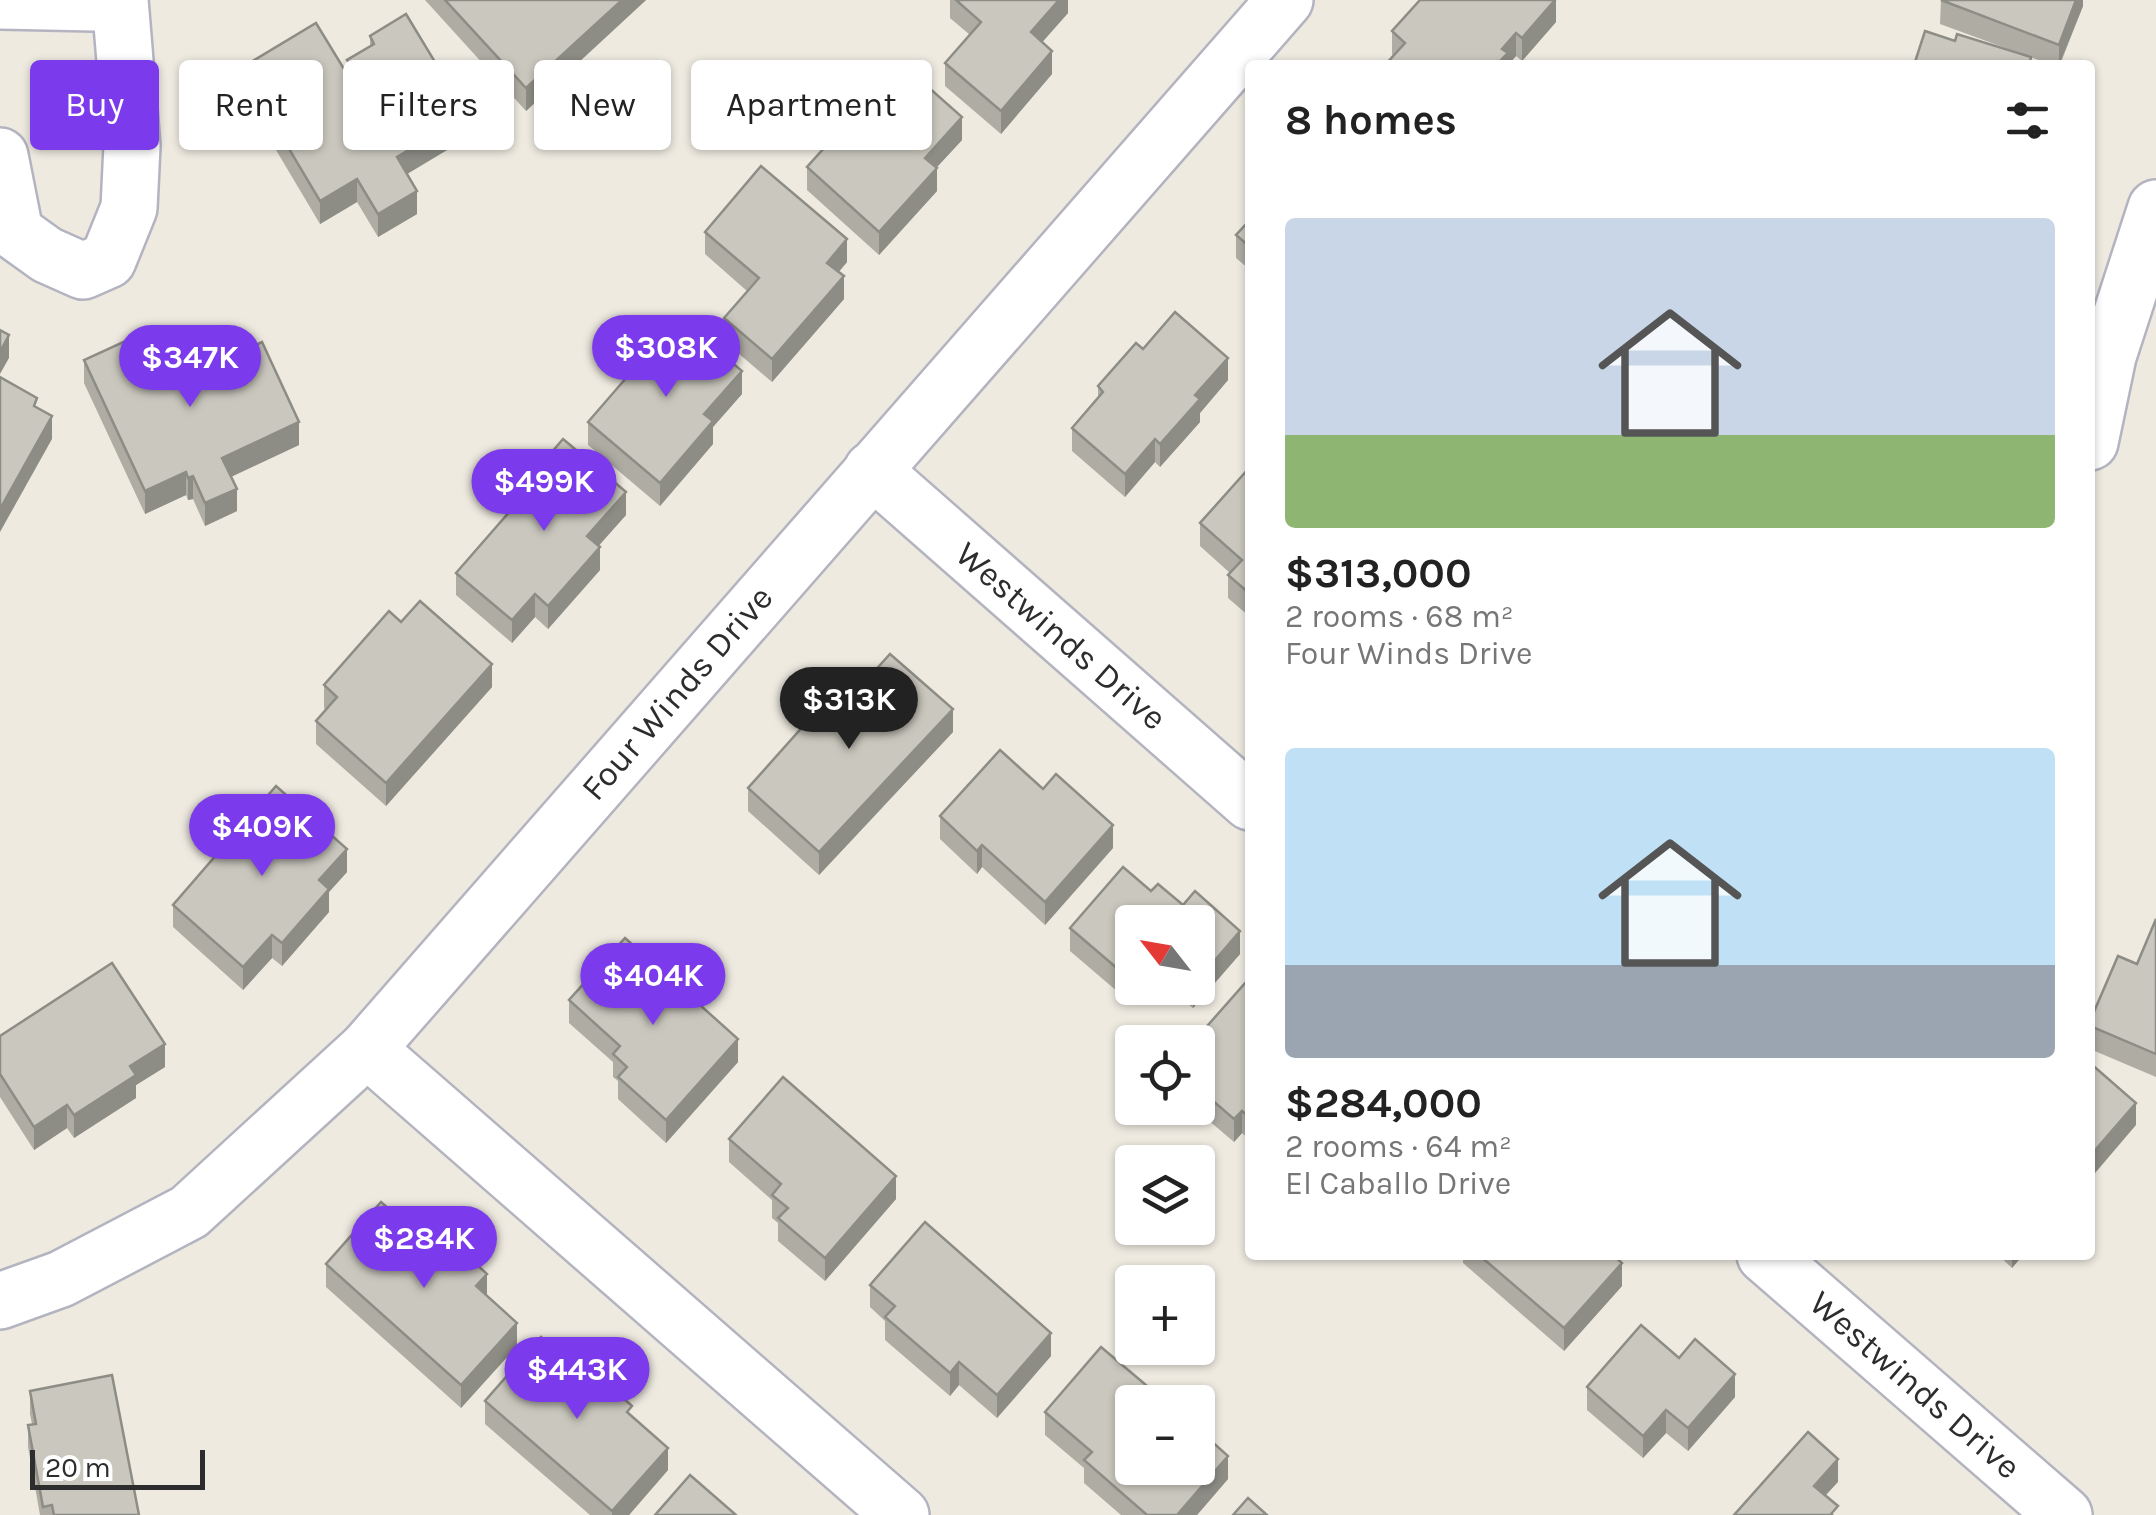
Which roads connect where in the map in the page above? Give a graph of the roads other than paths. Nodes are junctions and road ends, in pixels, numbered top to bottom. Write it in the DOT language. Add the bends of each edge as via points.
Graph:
graph roads {
  1 [pos="111,0"];
  2 [pos="120,0"];
  3 [pos="1286,0"];
  4 [pos="0,1"];
  5 [pos="0,156"];
  6 [pos="2156,208"];
  7 [pos="2095,418"];
  8 [pos="872,470"];
  9 [pos="1245,798"];
  10 [pos="367,1048"];
  11 [pos="1771,1260"];
  12 [pos="0,1300"];
  13 [pos="901,1515"];
  14 [pos="2064,1515"];
  1 -- 4 [label="street"];
  2 -- 5 [label="street" via="132,162 129,208 108,260 83,271 15,232"];
  3 -- 8 [label="street, Four Winds Drive"];
  6 -- 7 [label="street"];
  8 -- 9 [label="street, Westwinds Drive"];
  8 -- 10 [label="street, Four Winds Drive"];
  10 -- 12 [label="street, Four Winds Drive" via="188,1212 62,1279"];
  10 -- 13 [label="street"];
  11 -- 14 [label="street, Westwinds Drive"];
}
